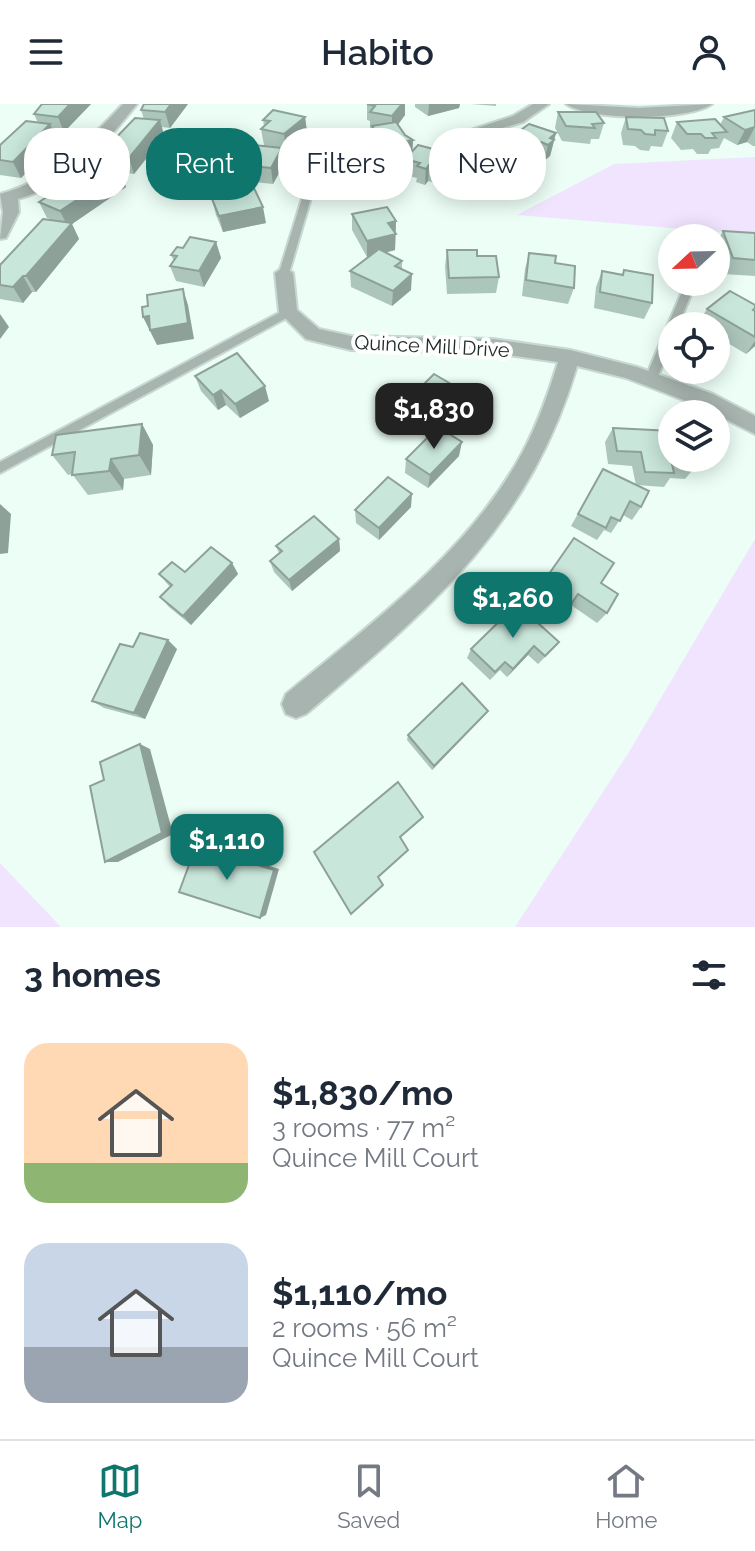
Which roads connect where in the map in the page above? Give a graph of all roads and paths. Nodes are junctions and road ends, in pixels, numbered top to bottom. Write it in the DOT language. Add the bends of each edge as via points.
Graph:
graph roads {
  1 [pos="130,104"];
  2 [pos="542,104"];
  3 [pos="573,104"];
  4 [pos="705,104"];
  5 [pos="488,128"];
  6 [pos="5,198"];
  7 [pos="306,200"];
  8 [pos="0,234"];
  9 [pos="284,273"];
  10 [pos="685,296"];
  11 [pos="288,312"];
  12 [pos="570,357"];
  13 [pos="651,379"];
  14 [pos="755,426"];
  15 [pos="0,468"];
  16 [pos="296,704"];
  1 -- 6 [label="street" via="53,181"];
  2 -- 5 [label="street" via="518,119"];
  3 -- 4 [label="street" via="649,113"];
  6 -- 8 [label="street" via="11,212"];
  7 -- 9 [label="lane"];
  9 -- 11 [label="street"];
  10 -- 13 [label="lane"];
  11 -- 12 [label="street, Quince Mill Drive" via="313,334 351,343 493,346"];
  11 -- 15 [label="lane"];
  12 -- 13 [label="street, Quince Mill Drive"];
  12 -- 16 [label="street" via="544,433 508,495 431,589"];
  13 -- 14 [label="street, Quince Mill Drive"];
}
